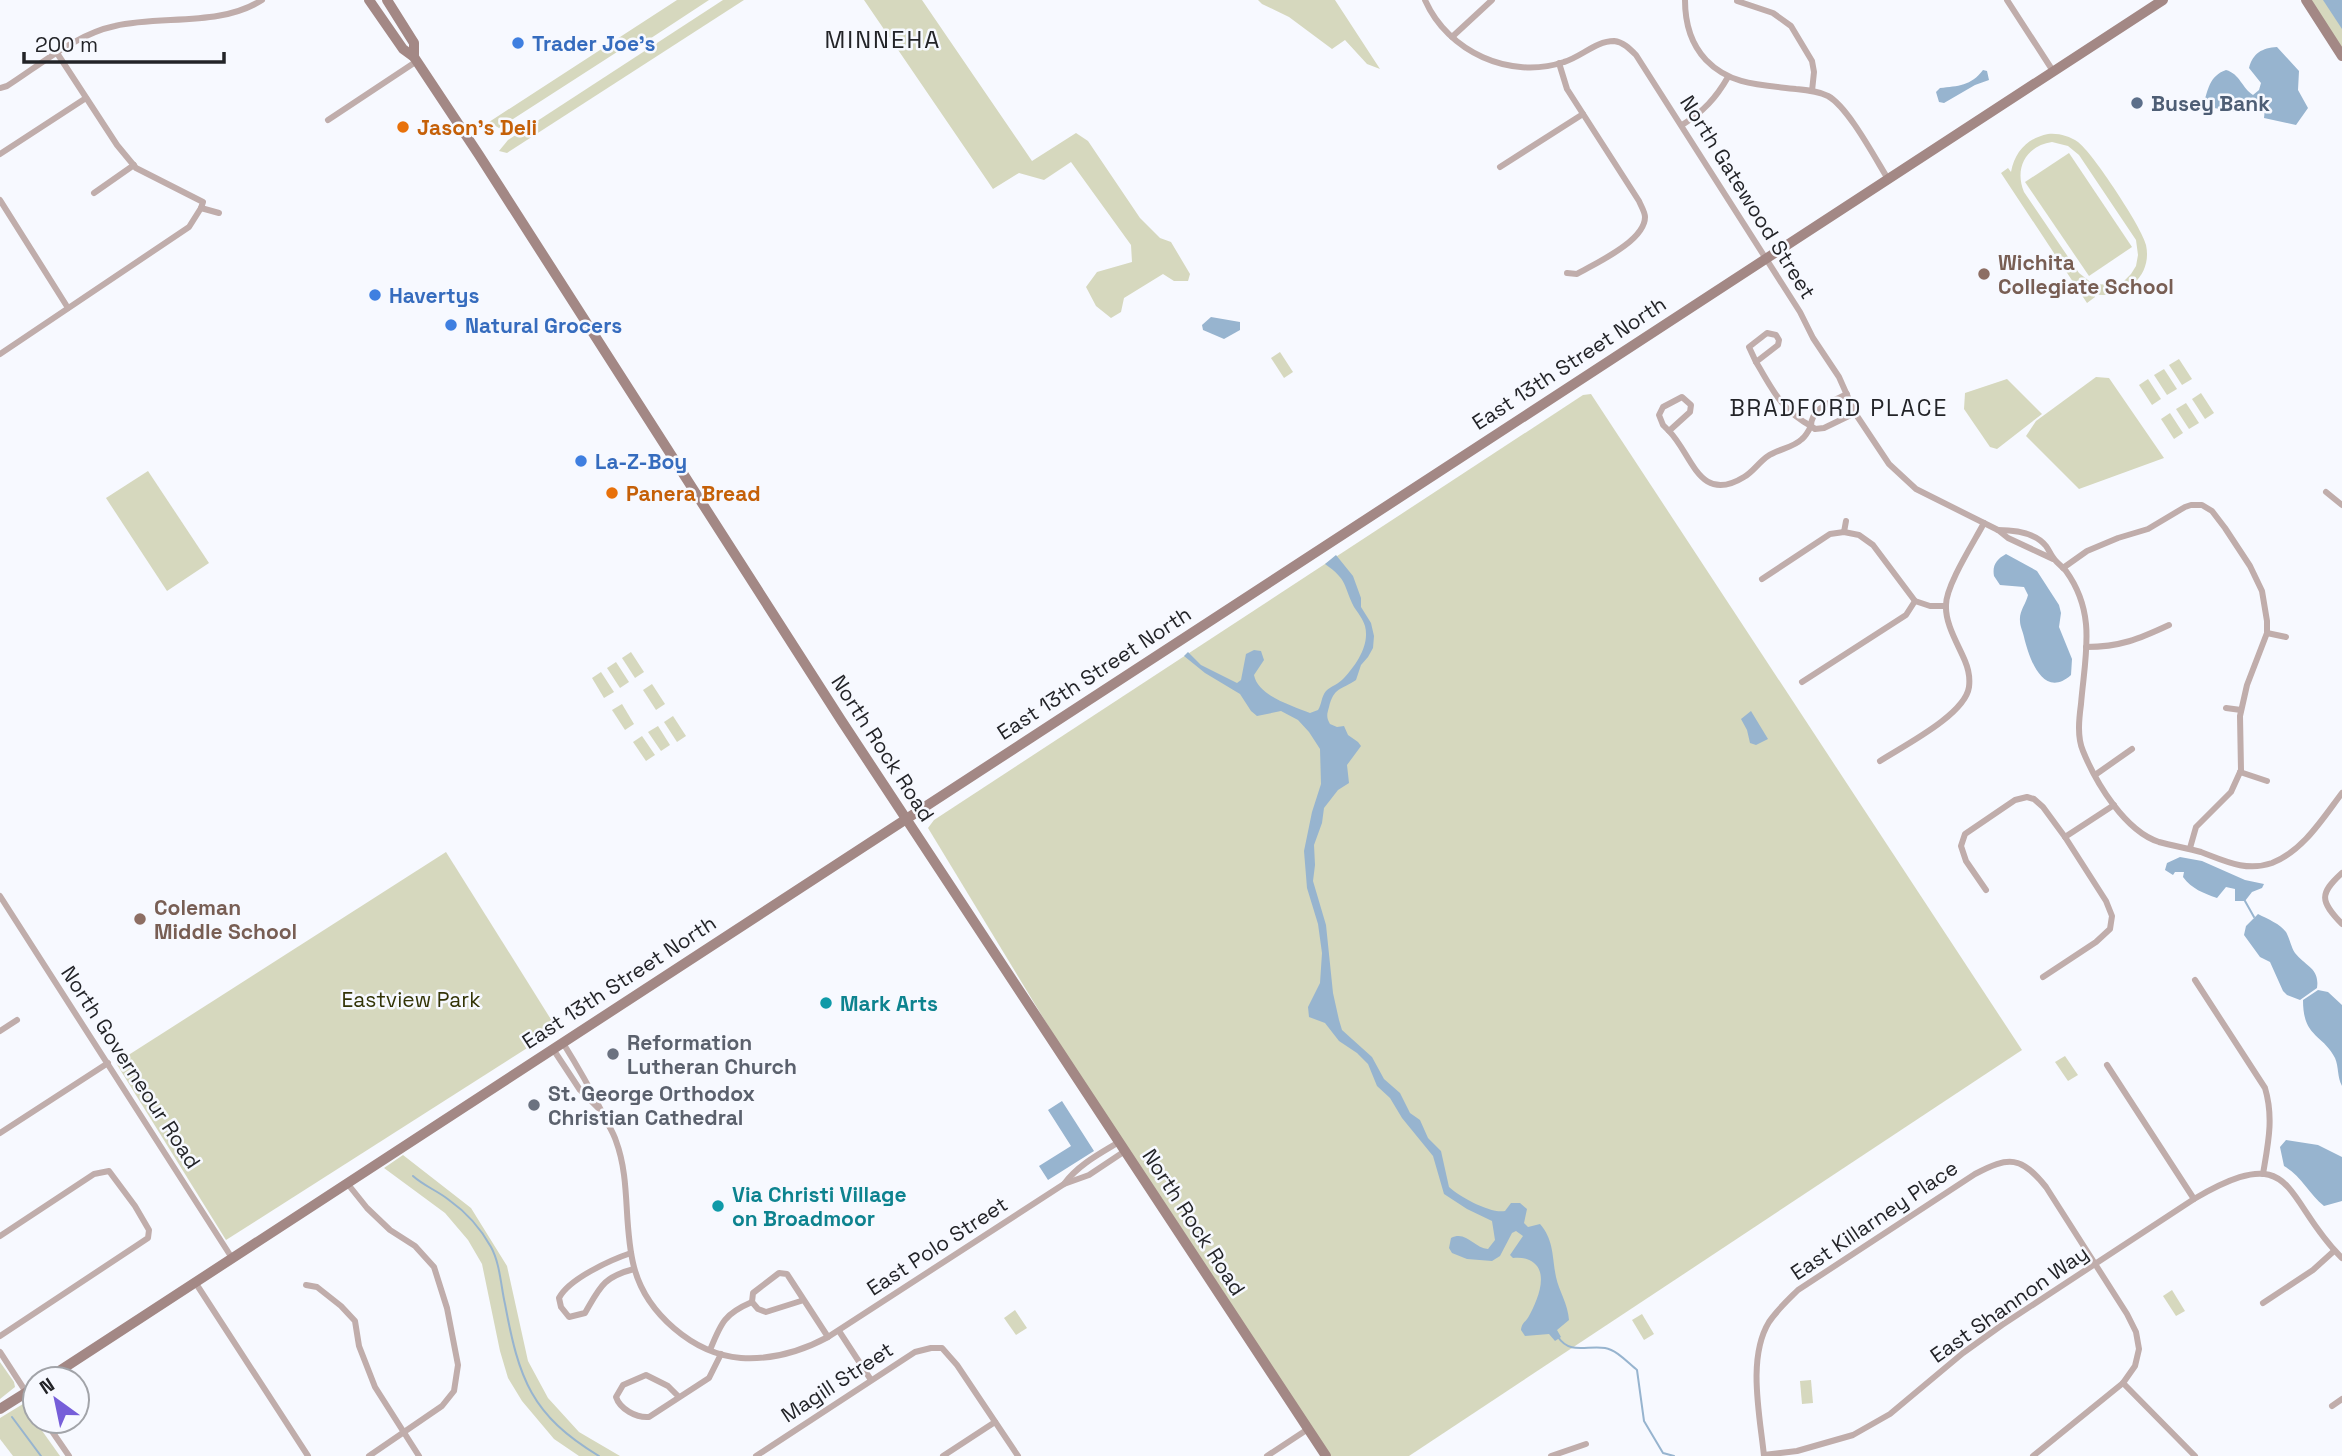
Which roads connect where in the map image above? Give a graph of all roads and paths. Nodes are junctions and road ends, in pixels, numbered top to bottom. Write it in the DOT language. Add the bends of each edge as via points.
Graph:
graph roads {
  1 [pos="262,0"];
  2 [pos="369,0"];
  3 [pos="387,0"];
  4 [pos="1425,0"];
  5 [pos="1492,0"];
  6 [pos="1685,0"];
  7 [pos="2007,0"];
  8 [pos="2163,0"];
  9 [pos="2306,0"];
  10 [pos="1737,1"];
  11 [pos="1452,37"];
  12 [pos="57,53"];
  13 [pos="2342,56"];
  14 [pos="415,59"];
  15 [pos="1559,63"];
  16 [pos="2053,72"];
  17 [pos="1728,77"];
  18 [pos="0,88"];
  19 [pos="1812,91"];
  20 [pos="86,99"];
  21 [pos="1583,114"];
  22 [pos="328,120"];
  23 [pos="1682,125"];
  24 [pos="0,154"];
  25 [pos="134,165"];
  26 [pos="1500,167"];
  27 [pos="1888,179"];
  28 [pos="94,193"];
  29 [pos="0,200"];
  30 [pos="201,208"];
  31 [pos="219,213"];
  32 [pos="1767,258"];
  33 [pos="1567,273"];
  34 [pos="68,308"];
  35 [pos="0,354"];
  36 [pos="1756,362"];
  37 [pos="1847,394"];
  38 [pos="1855,413"];
  39 [pos="1811,426"];
  40 [pos="1670,431"];
  41 [pos="2326,492"];
  42 [pos="2342,505"];
  43 [pos="1846,521"];
  44 [pos="1984,523"];
  45 [pos="1998,530"];
  46 [pos="1844,533"];
  47 [pos="2053,559"];
  48 [pos="2063,568"];
  49 [pos="1762,579"];
  50 [pos="1915,601"];
  51 [pos="1945,606"];
  52 [pos="2169,625"];
  53 [pos="2267,633"];
  54 [pos="2286,637"];
  55 [pos="2087,647"];
  56 [pos="1802,682"];
  57 [pos="1969,688"];
  58 [pos="1978,690"];
  59 [pos="2226,708"];
  60 [pos="2241,710"];
  61 [pos="2132,749"];
  62 [pos="1880,761"];
  63 [pos="2240,772"];
  64 [pos="2095,775"];
  65 [pos="2267,781"];
  66 [pos="2342,793"];
  67 [pos="2114,805"];
  68 [pos="905,818"];
  69 [pos="2065,837"];
  70 [pos="2190,848"];
  71 [pos="2342,873"];
  72 [pos="1986,890"];
  73 [pos="0,896"];
  74 [pos="2342,924"];
  75 [pos="2043,977"];
  76 [pos="2195,980"];
  77 [pos="18,1020"];
  78 [pos="0,1031"];
  79 [pos="563,1043"];
  80 [pos="553,1049"];
  81 [pos="108,1063"];
  82 [pos="2107,1065"];
  83 [pos="601,1112"];
  84 [pos="0,1133"];
  85 [pos="1119,1142"];
  86 [pos="1125,1151"];
  87 [pos="2263,1174"];
  88 [pos="347,1183"];
  89 [pos="1064,1184"];
  90 [pos="2194,1199"];
  91 [pos="0,1236"];
  92 [pos="2334,1251"];
  93 [pos="631,1254"];
  94 [pos="232,1258"];
  95 [pos="2342,1258"];
  96 [pos="2096,1264"];
  97 [pos="634,1269"];
  98 [pos="195,1282"];
  99 [pos="306,1285"];
  100 [pos="804,1300"];
  101 [pos="752,1302"];
  102 [pos="2263,1303"];
  103 [pos="839,1331"];
  104 [pos="0,1336"];
  105 [pos="828,1337"];
  106 [pos="710,1350"];
  107 [pos="0,1352"];
  108 [pos="721,1354"];
  109 [pos="68,1365"];
  110 [pos="21,1378"];
  111 [pos="871,1380"];
  112 [pos="2123,1383"];
  113 [pos="21,1396"];
  114 [pos="679,1397"];
  115 [pos="2342,1399"];
  116 [pos="2332,1406"];
  117 [pos="0,1409"];
  118 [pos="995,1422"];
  119 [pos="1308,1429"];
  120 [pos="404,1433"];
  121 [pos="55,1435"];
  122 [pos="1586,1444"];
  123 [pos="69,1456"];
  124 [pos="308,1456"];
  125 [pos="369,1456"];
  126 [pos="419,1456"];
  127 [pos="756,1456"];
  128 [pos="943,1456"];
  129 [pos="1018,1456"];
  130 [pos="1267,1456"];
  131 [pos="1326,1456"];
  132 [pos="1551,1456"];
  133 [pos="1764,1456"];
  134 [pos="2033,1456"];
  135 [pos="2195,1456"];
  1 -- 12 [label="street" via="249,9 212,17 111,26"];
  2 -- 14 [label="main road, North Rock Road"];
  3 -- 14 [label="main road, North Rock Road" via="414,43"];
  4 -- 11 [label="street, North Gatewood Street" via="1432,16"];
  5 -- 11 [label="street"];
  6 -- 17 [label="street" via="1686,23 1694,44"];
  7 -- 16 [label="street"];
  8 -- 16 [label="main road, East 13th Street North"];
  9 -- 13 [label="main road"];
  10 -- 19 [label="street" via="1773,13 1790,26 1812,61"];
  11 -- 15 [label="street, North Gatewood Street" via="1463,49 1499,65 1535,68"];
  12 -- 18 [label="street"];
  12 -- 20 [label="street"];
  14 -- 22 [label="street"];
  14 -- 68 [label="main road, North Rock Road"];
  15 -- 21 [label="street" via="1567,89"];
  15 -- 23 [label="street, North Gatewood Street" via="1600,43 1626,45"];
  16 -- 27 [label="main road, East 13th Street North"];
  17 -- 19 [label="street" via="1754,85"];
  17 -- 23 [label="street" via="1714,100"];
  19 -- 27 [label="street" via="1839,104"];
  20 -- 24 [label="street"];
  20 -- 25 [label="street"];
  21 -- 26 [label="street"];
  21 -- 33 [label="street" via="1645,215 1634,239 1577,274"];
  23 -- 32 [label="street, North Gatewood Street"];
  25 -- 28 [label="street"];
  25 -- 30 [label="street" via="203,202"];
  27 -- 32 [label="main road, East 13th Street North"];
  29 -- 34 [label="street"];
  30 -- 31 [label="street"];
  30 -- 34 [label="street" via="189,227"];
  32 -- 37 [label="street, North Gatewood Street"];
  32 -- 68 [label="main road, East 13th Street North"];
  34 -- 35 [label="street"];
  36 -- 36 [label="street" via="1749,347 1773,333 1778,345"];
  36 -- 39 [label="street" via="1787,410"];
  37 -- 38 [label="street, North Gatewood Street"];
  37 -- 39 [label="street" via="1818,410"];
  38 -- 39 [label="street" via="1824,428"];
  38 -- 44 [label="street, North Gatewood Street" via="1889,464 1916,489"];
  39 -- 40 [label="street" via="1803,439 1769,454 1746,476 1722,486 1706,482"];
  40 -- 40 [label="street" via="1690,412 1691,405 1682,397 1663,407 1659,415"];
  41 -- 42 [label="street"];
  43 -- 46 [label="street"];
  44 -- 45 [label="street, North Gatewood Street"];
  44 -- 51 [label="street"];
  45 -- 47 [label="street, North Gatewood Street"];
  45 -- 47 [label="street, North Gatewood Street" via="2038,538"];
  46 -- 49 [label="street" via="1830,534"];
  46 -- 50 [label="street" via="1859,535 1873,545"];
  47 -- 48 [label="street, North Gatewood Street"];
  48 -- 53 [label="street" via="2087,551 2148,529 2185,507 2202,505 2212,511 2256,579"];
  48 -- 55 [label="street, North Gatewood Street" via="2082,600"];
  50 -- 51 [label="street"];
  50 -- 56 [label="street" via="1906,615"];
  51 -- 57 [label="street" via="1966,663"];
  52 -- 55 [label="street" via="2111,647"];
  53 -- 54 [label="street"];
  53 -- 60 [label="street"];
  55 -- 64 [label="street, North Gatewood Street" via="2079,724 2081,748"];
  57 -- 58 [label="street"];
  57 -- 62 [label="street" via="1949,716"];
  59 -- 60 [label="street"];
  60 -- 63 [label="street"];
  61 -- 64 [label="street"];
  63 -- 65 [label="street"];
  63 -- 70 [label="street" via="2231,792 2196,827"];
  64 -- 67 [label="street, North Gatewood Street"];
  66 -- 70 [label="street, North Gatewood Street" via="2312,833 2275,862 2244,867"];
  67 -- 69 [label="street"];
  67 -- 70 [label="street, North Gatewood Street" via="2140,833"];
  68 -- 79 [label="main road, East 13th Street North"];
  68 -- 85 [label="main road, North Rock Road"];
  69 -- 72 [label="street" via="2043,807 2027,797 1980,822 1965,834 1961,846"];
  69 -- 75 [label="street" via="2106,901 2112,916 2110,929"];
  71 -- 74 [label="street" via="2324,895 2326,905"];
  73 -- 81 [label="street, North Governeour Road"];
  76 -- 87 [label="street" via="2265,1088 2272,1124"];
  77 -- 78 [label="street"];
  79 -- 80 [label="main road, East 13th Street North"];
  79 -- 83 [label="street"];
  80 -- 83 [label="street"];
  80 -- 88 [label="main road, East 13th Street North"];
  81 -- 84 [label="street"];
  81 -- 94 [label="street, North Governeour Road"];
  82 -- 90 [label="street"];
  83 -- 93 [label="street, East Polo Street" via="617,1142"];
  85 -- 86 [label="main road, North Rock Road"];
  85 -- 89 [label="street, East Polo Street" via="1083,1165"];
  86 -- 89 [label="street, East Polo Street"];
  86 -- 119 [label="main road, North Rock Road"];
  87 -- 90 [label="street, East Shannon Way" via="2223,1182"];
  87 -- 92 [label="street" via="2283,1181 2292,1190"];
  88 -- 94 [label="main road, East 13th Street North"];
  88 -- 120 [label="street" via="367,1208 415,1245 434,1267 447,1308 458,1365 454,1391 442,1406"];
  89 -- 103 [label="street, East Polo Street"];
  90 -- 96 [label="street, East Shannon Way"];
  91 -- 104 [label="street" via="94,1174 109,1171 149,1230 148,1238"];
  92 -- 95 [label="street"];
  92 -- 102 [label="street"];
  93 -- 97 [label="street, East Polo Street"];
  93 -- 97 [label="street" via="608,1261 571,1283 559,1298 561,1307 569,1317 584,1312 601,1284"];
  94 -- 98 [label="main road, East 13th Street North"];
  96 -- 112 [label="street" via="2136,1332 2135,1366"];
  96 -- 133 [label="street, East Shannon Way" via="1963,1353 1890,1414 1853,1435"];
  96 -- 133 [label="street, East Killarney Place" via="2033,1171 2013,1162 1996,1163 1975,1174 1798,1290 1782,1306 1766,1328 1759,1349 1756,1383"];
  97 -- 106 [label="street, East Polo Street" via="642,1290 662,1317"];
  98 -- 109 [label="main road, East 13th Street North"];
  98 -- 124 [label="street"];
  99 -- 120 [label="street" via="317,1287 355,1321 375,1387"];
  100 -- 101 [label="street" via="766,1312"];
  100 -- 101 [label="street" via="787,1274 779,1273 753,1293"];
  100 -- 105 [label="street"];
  101 -- 106 [label="street" via="727,1316"];
  103 -- 105 [label="street, East Polo Street"];
  103 -- 111 [label="street"];
  105 -- 108 [label="street, East Polo Street" via="784,1355 742,1358"];
  106 -- 108 [label="street, East Polo Street"];
  107 -- 110 [label="street"];
  108 -- 114 [label="street" via="709,1378"];
  111 -- 118 [label="street, Magill Street" via="915,1352 942,1348"];
  111 -- 127 [label="street, Magill Street"];
  112 -- 134 [label="street"];
  112 -- 135 [label="street"];
  113 -- 117 [label="main road"];
  114 -- 114 [label="street" via="646,1374 623,1385 617,1396 622,1406 641,1417 649,1417"];
  115 -- 116 [label="street"];
  118 -- 128 [label="street"];
  118 -- 129 [label="street"];
  119 -- 130 [label="street"];
  119 -- 131 [label="main road, North Rock Road"];
  120 -- 125 [label="street"];
  120 -- 126 [label="street"];
  121 -- 123 [label="street"];
  122 -- 132 [label="street"];
}
